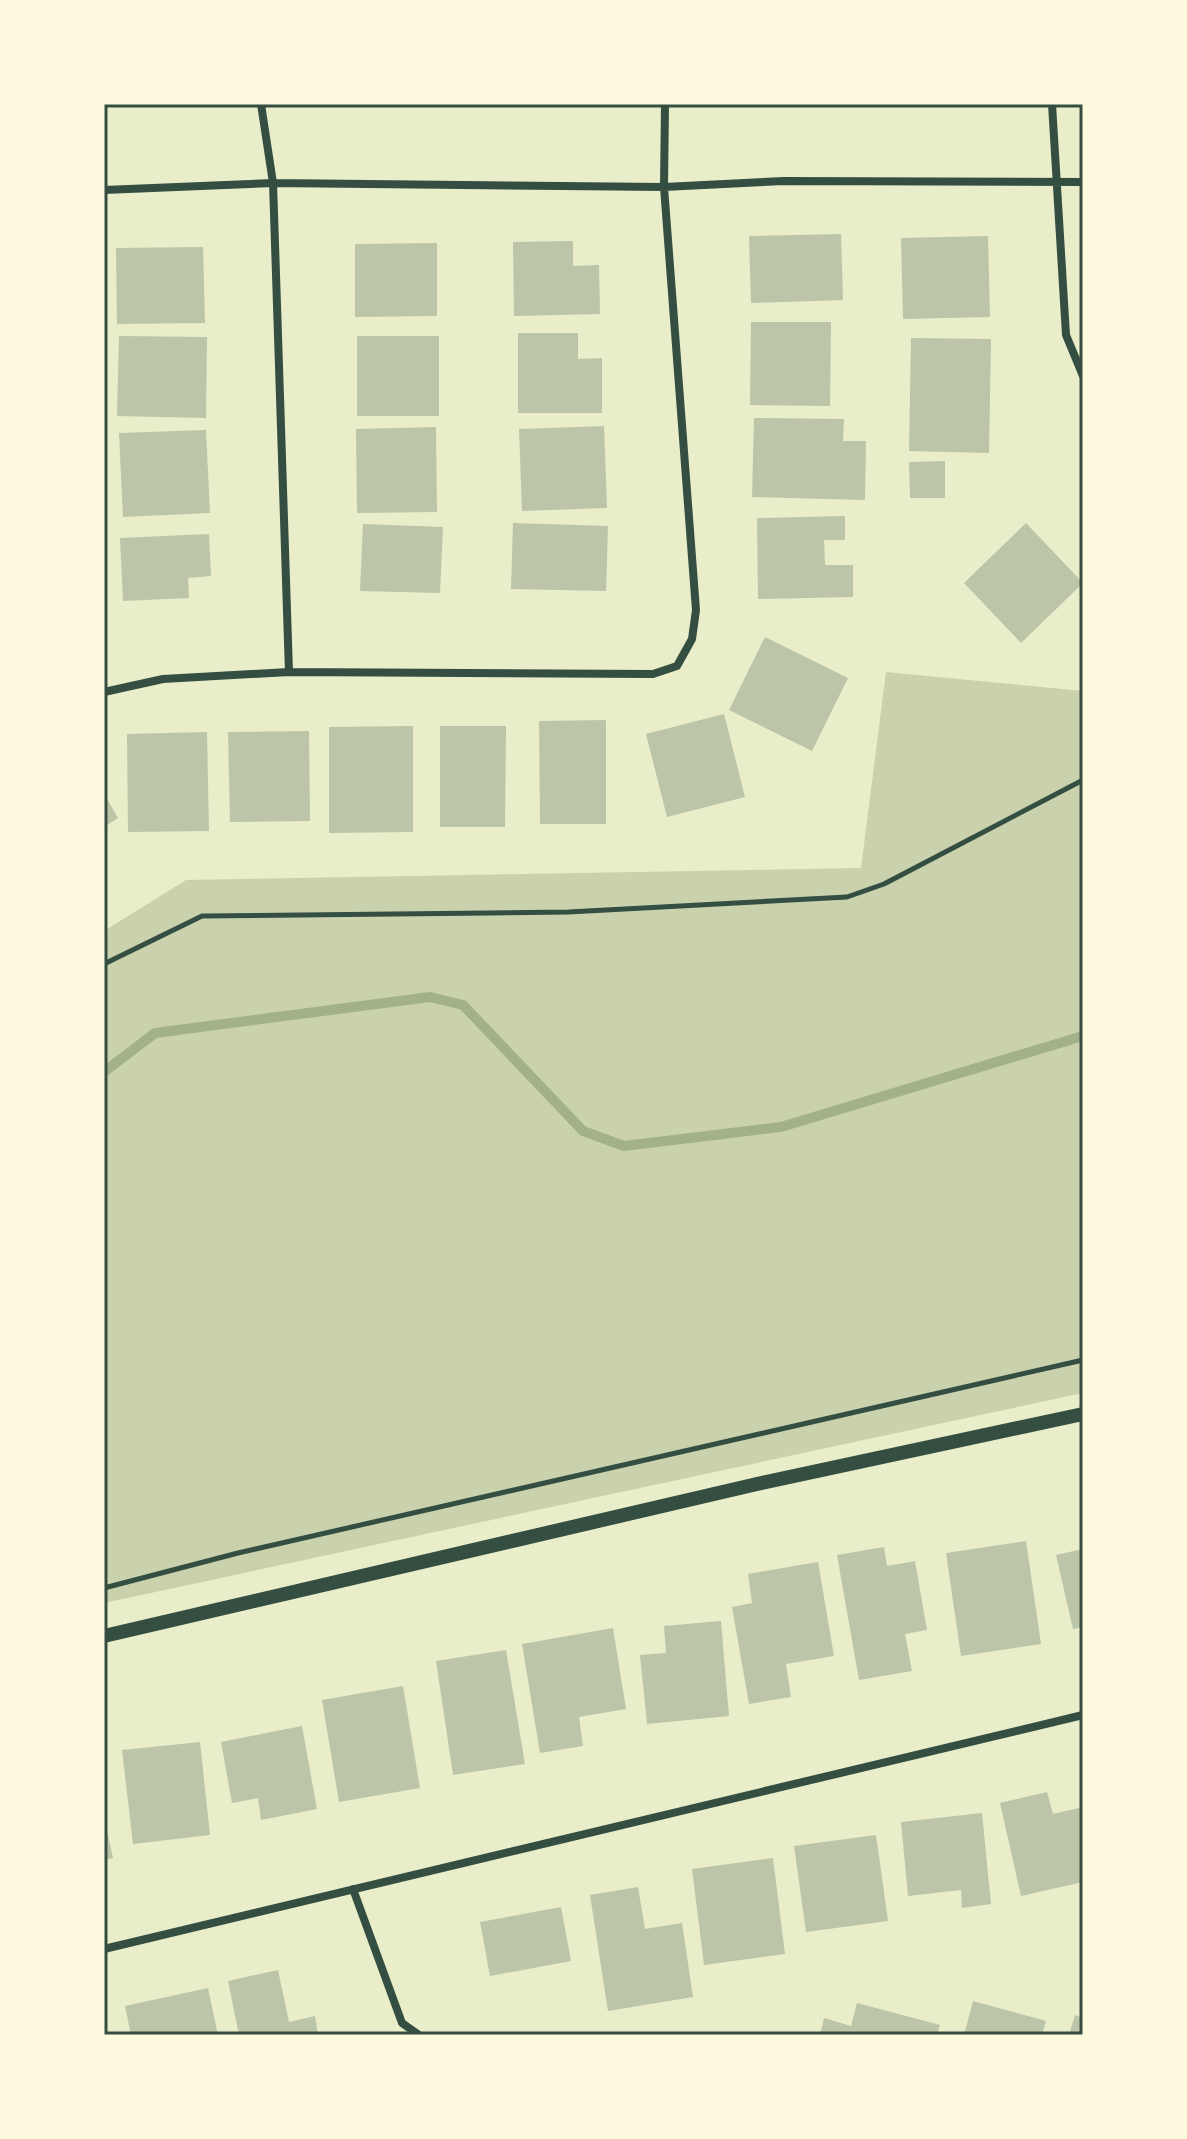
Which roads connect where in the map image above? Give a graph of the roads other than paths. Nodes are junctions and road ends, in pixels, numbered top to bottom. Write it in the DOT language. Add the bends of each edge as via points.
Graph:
graph roads {
  1 [pos="261,104"];
  2 [pos="665,104"];
  3 [pos="1052,104"];
  4 [pos="1055,181"];
  5 [pos="1083,182"];
  6 [pos="273,183"];
  7 [pos="664,187"];
  8 [pos="104,190"];
  9 [pos="1083,376"];
  10 [pos="289,672"];
  11 [pos="104,692"];
  12 [pos="1083,1414"];
  13 [pos="104,1636"];
  14 [pos="1083,1715"];
  15 [pos="353,1889"];
  16 [pos="104,1949"];
  17 [pos="419,2035"];
  1 -- 6 [label="street"];
  2 -- 7 [label="street"];
  3 -- 4 [label="street"];
  4 -- 5 [label="street"];
  4 -- 7 [label="street" via="784,181"];
  4 -- 9 [label="street" via="1066,335"];
  6 -- 7 [label="street"];
  6 -- 8 [label="street"];
  6 -- 10 [label="street"];
  7 -- 10 [label="street" via="696,610 692,639 677,666 653,674"];
  10 -- 11 [label="street" via="163,679"];
  12 -- 13 [label="street"];
  14 -- 15 [label="street"];
  15 -- 16 [label="street"];
  15 -- 17 [label="street" via="402,2023"];
}
